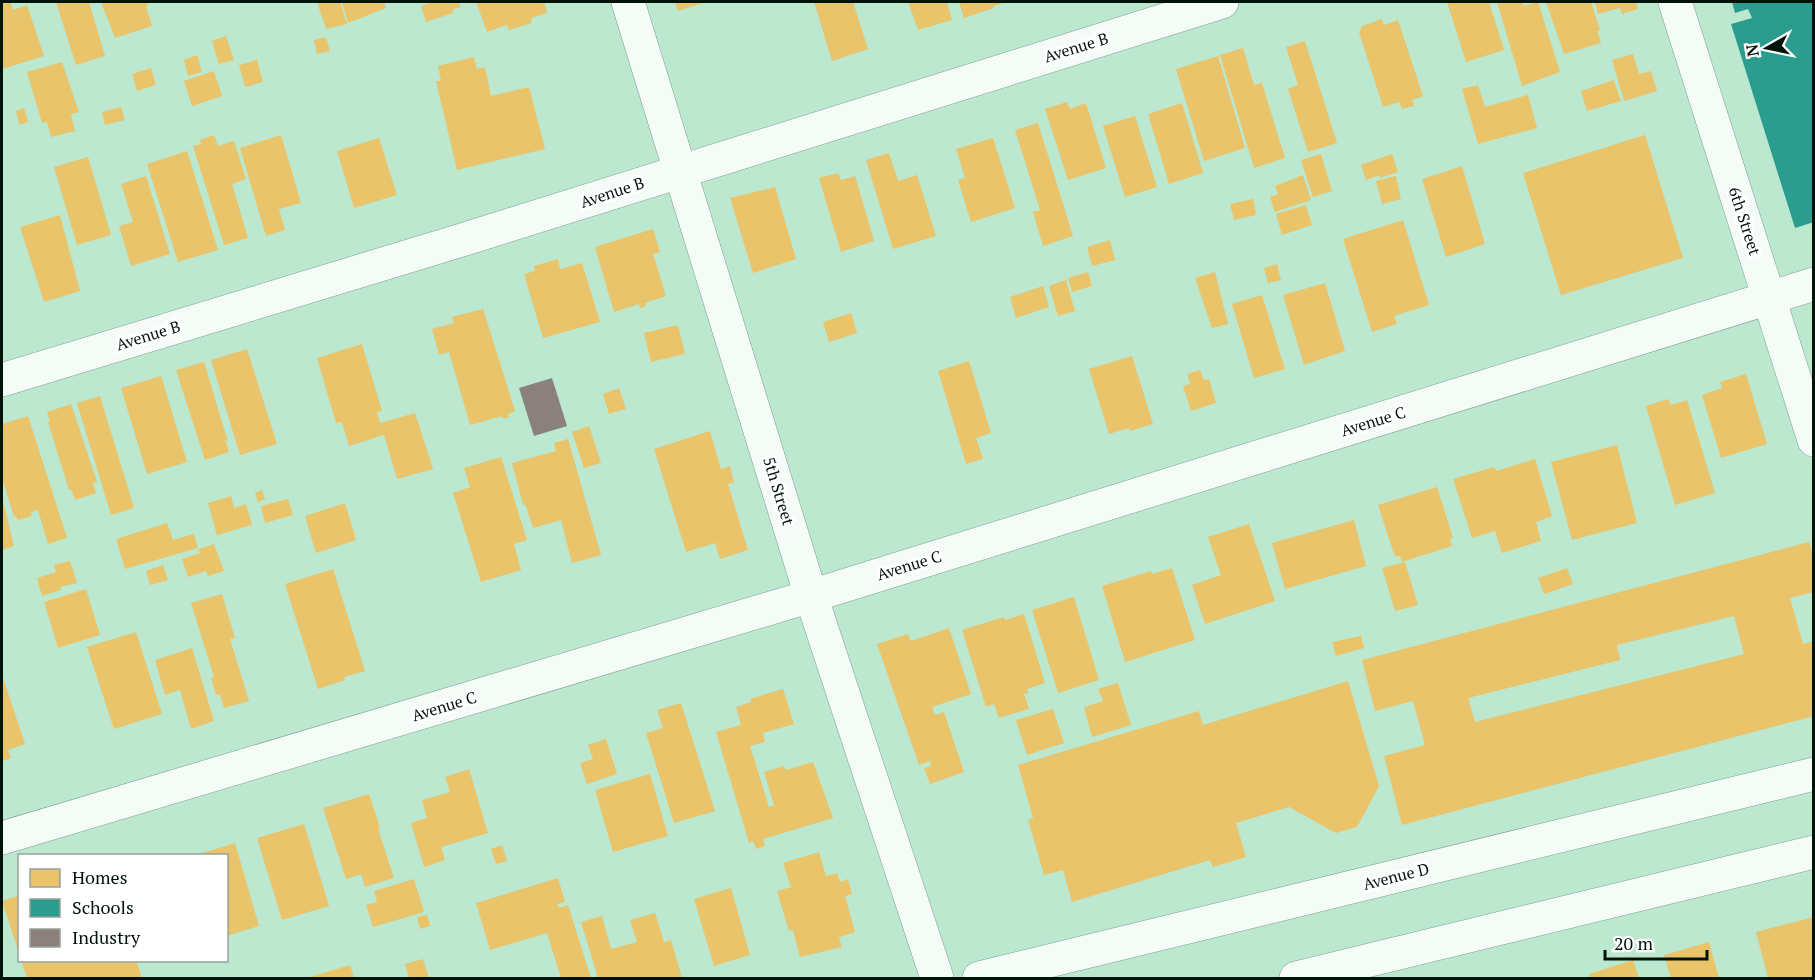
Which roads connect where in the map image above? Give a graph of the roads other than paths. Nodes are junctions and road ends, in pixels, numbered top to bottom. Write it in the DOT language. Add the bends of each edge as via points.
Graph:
graph roads {
  1 [pos="628,2"];
  2 [pos="1222,2"];
  3 [pos="1675,2"];
  4 [pos="680,170"];
  5 [pos="1814,284"];
  6 [pos="1770,298"];
  7 [pos="2,380"];
  8 [pos="1814,440"];
  9 [pos="811,596"];
  10 [pos="1814,774"];
  11 [pos="2,838"];
  12 [pos="1814,852"];
  13 [pos="937,978"];
  14 [pos="978,978"];
  15 [pos="1296,978"];
  1 -- 4 [label="street, 5th Street"];
  2 -- 4 [label="street, Avenue B"];
  3 -- 6 [label="street, 6th Street"];
  4 -- 7 [label="street, Avenue B"];
  4 -- 9 [label="street, 5th Street"];
  5 -- 6 [label="street, Avenue C"];
  6 -- 8 [label="street, 6th Street"];
  6 -- 9 [label="street, Avenue C"];
  9 -- 11 [label="street, Avenue C"];
  9 -- 13 [label="street, 5th Street"];
  10 -- 14 [label="street, Avenue D"];
  12 -- 15 [label="street"];
}
